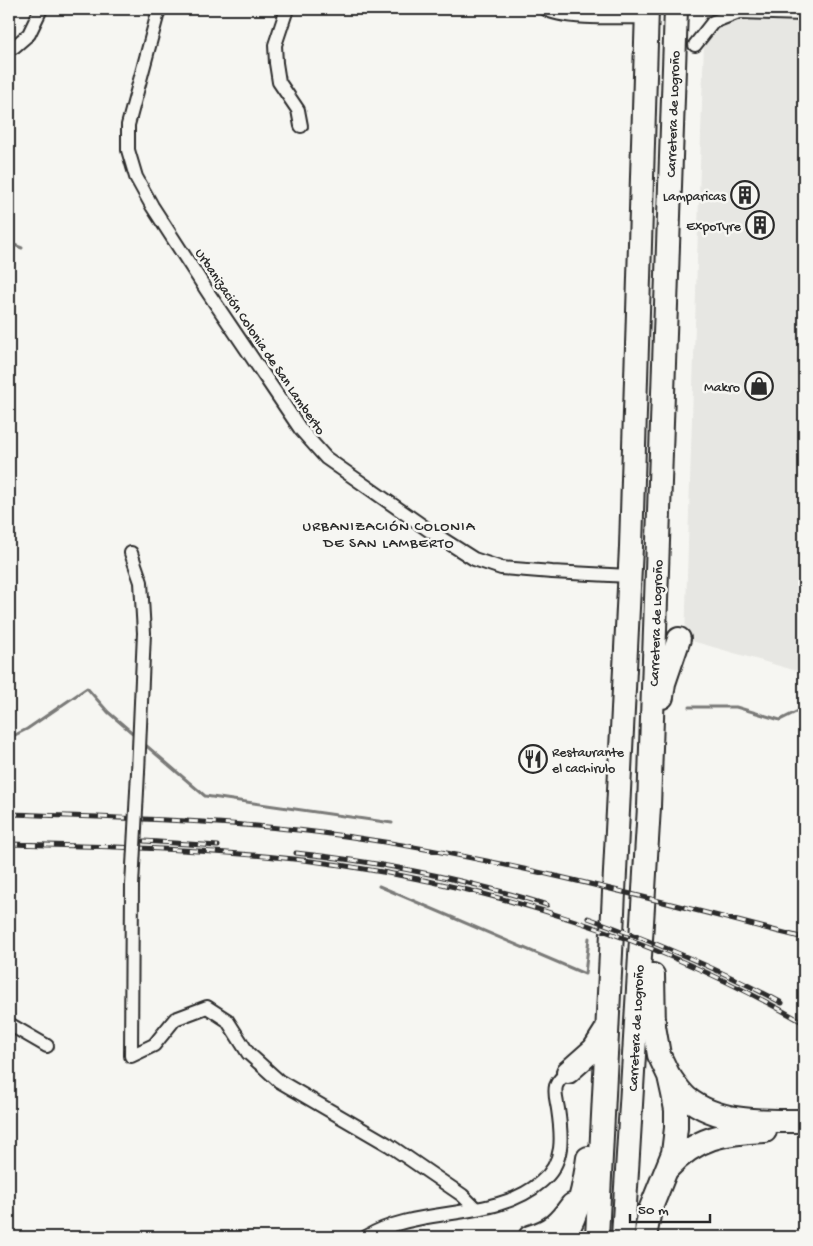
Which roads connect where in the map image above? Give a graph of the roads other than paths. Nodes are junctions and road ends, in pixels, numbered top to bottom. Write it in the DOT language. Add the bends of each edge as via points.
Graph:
graph roads {
  1 [pos="41,9"];
  2 [pos="159,9"];
  3 [pos="287,9"];
  4 [pos="546,9"];
  5 [pos="676,9"];
  6 [pos="736,10"];
  7 [pos="647,13"];
  8 [pos="804,14"];
  9 [pos="695,45"];
  10 [pos="9,46"];
  11 [pos="301,126"];
  12 [pos="131,553"];
  13 [pos="629,576"];
  14 [pos="679,639"];
  15 [pos="648,816"];
  16 [pos="9,1024"];
  17 [pos="607,1029"];
  18 [pos="47,1046"];
  19 [pos="568,1072"];
  20 [pos="669,1076"];
  21 [pos="603,1091"];
  22 [pos="804,1121"];
  23 [pos="804,1130"];
  24 [pos="667,1169"];
  25 [pos="584,1185"];
  26 [pos="475,1208"];
  27 [pos="366,1237"];
  28 [pos="530,1237"];
  29 [pos="564,1237"];
  30 [pos="597,1237"];
  31 [pos="623,1237"];
  32 [pos="645,1237"];
  1 -- 10 [label="street" via="29,34 14,47"];
  2 -- 13 [label="street, Urbanización Colonia de San Lamberto" via="128,125 128,150 136,177 209,294 301,430 326,458 474,559 501,568"];
  3 -- 11 [label="street" via="276,45 276,64 279,82 298,110"];
  4 -- 7 [label="street" via="567,15"];
  5 -- 15 [label="highway, Carretera de Logroño"];
  6 -- 8 [label="street"];
  6 -- 9 [label="street" via="713,22"];
  7 -- 13 [label="highway, Carretera de Logroño"];
  12 -- 26 [label="street, bridge" via="141,582 144,633 132,886 131,1056 154,1045 176,1019 207,1007 227,1020 248,1053 279,1081 390,1145 462,1195"];
  13 -- 17 [label="highway, Carretera de Logroño"];
  14 -- 15 [label="highway" via="664,683"];
  15 -- 20 [label="highway" via="656,885 654,1026 659,1055"];
  15 -- 31 [label="highway, Carretera de Logroño"];
  16 -- 18 [label="street"];
  17 -- 19 [label="highway" via="594,1049"];
  17 -- 21 [label="highway, Carretera de Logroño"];
  19 -- 21 [label="highway" via="581,1075"];
  19 -- 26 [label="street" via="556,1086 562,1141 558,1160 549,1175 519,1197"];
  20 -- 22 [label="highway" via="687,1098 718,1114 754,1120"];
  20 -- 24 [label="highway" via="676,1128"];
  21 -- 25 [label="highway" via="594,1110"];
  21 -- 30 [label="highway, Carretera de Logroño"];
  23 -- 24 [label="highway" via="739,1132 719,1136 689,1148"];
  24 -- 32 [label="highway" via="650,1210"];
  25 -- 28 [label="highway" via="557,1224"];
  25 -- 29 [label="highway" via="580,1204"];
  26 -- 27 [label="street" via="398,1223"];
}
